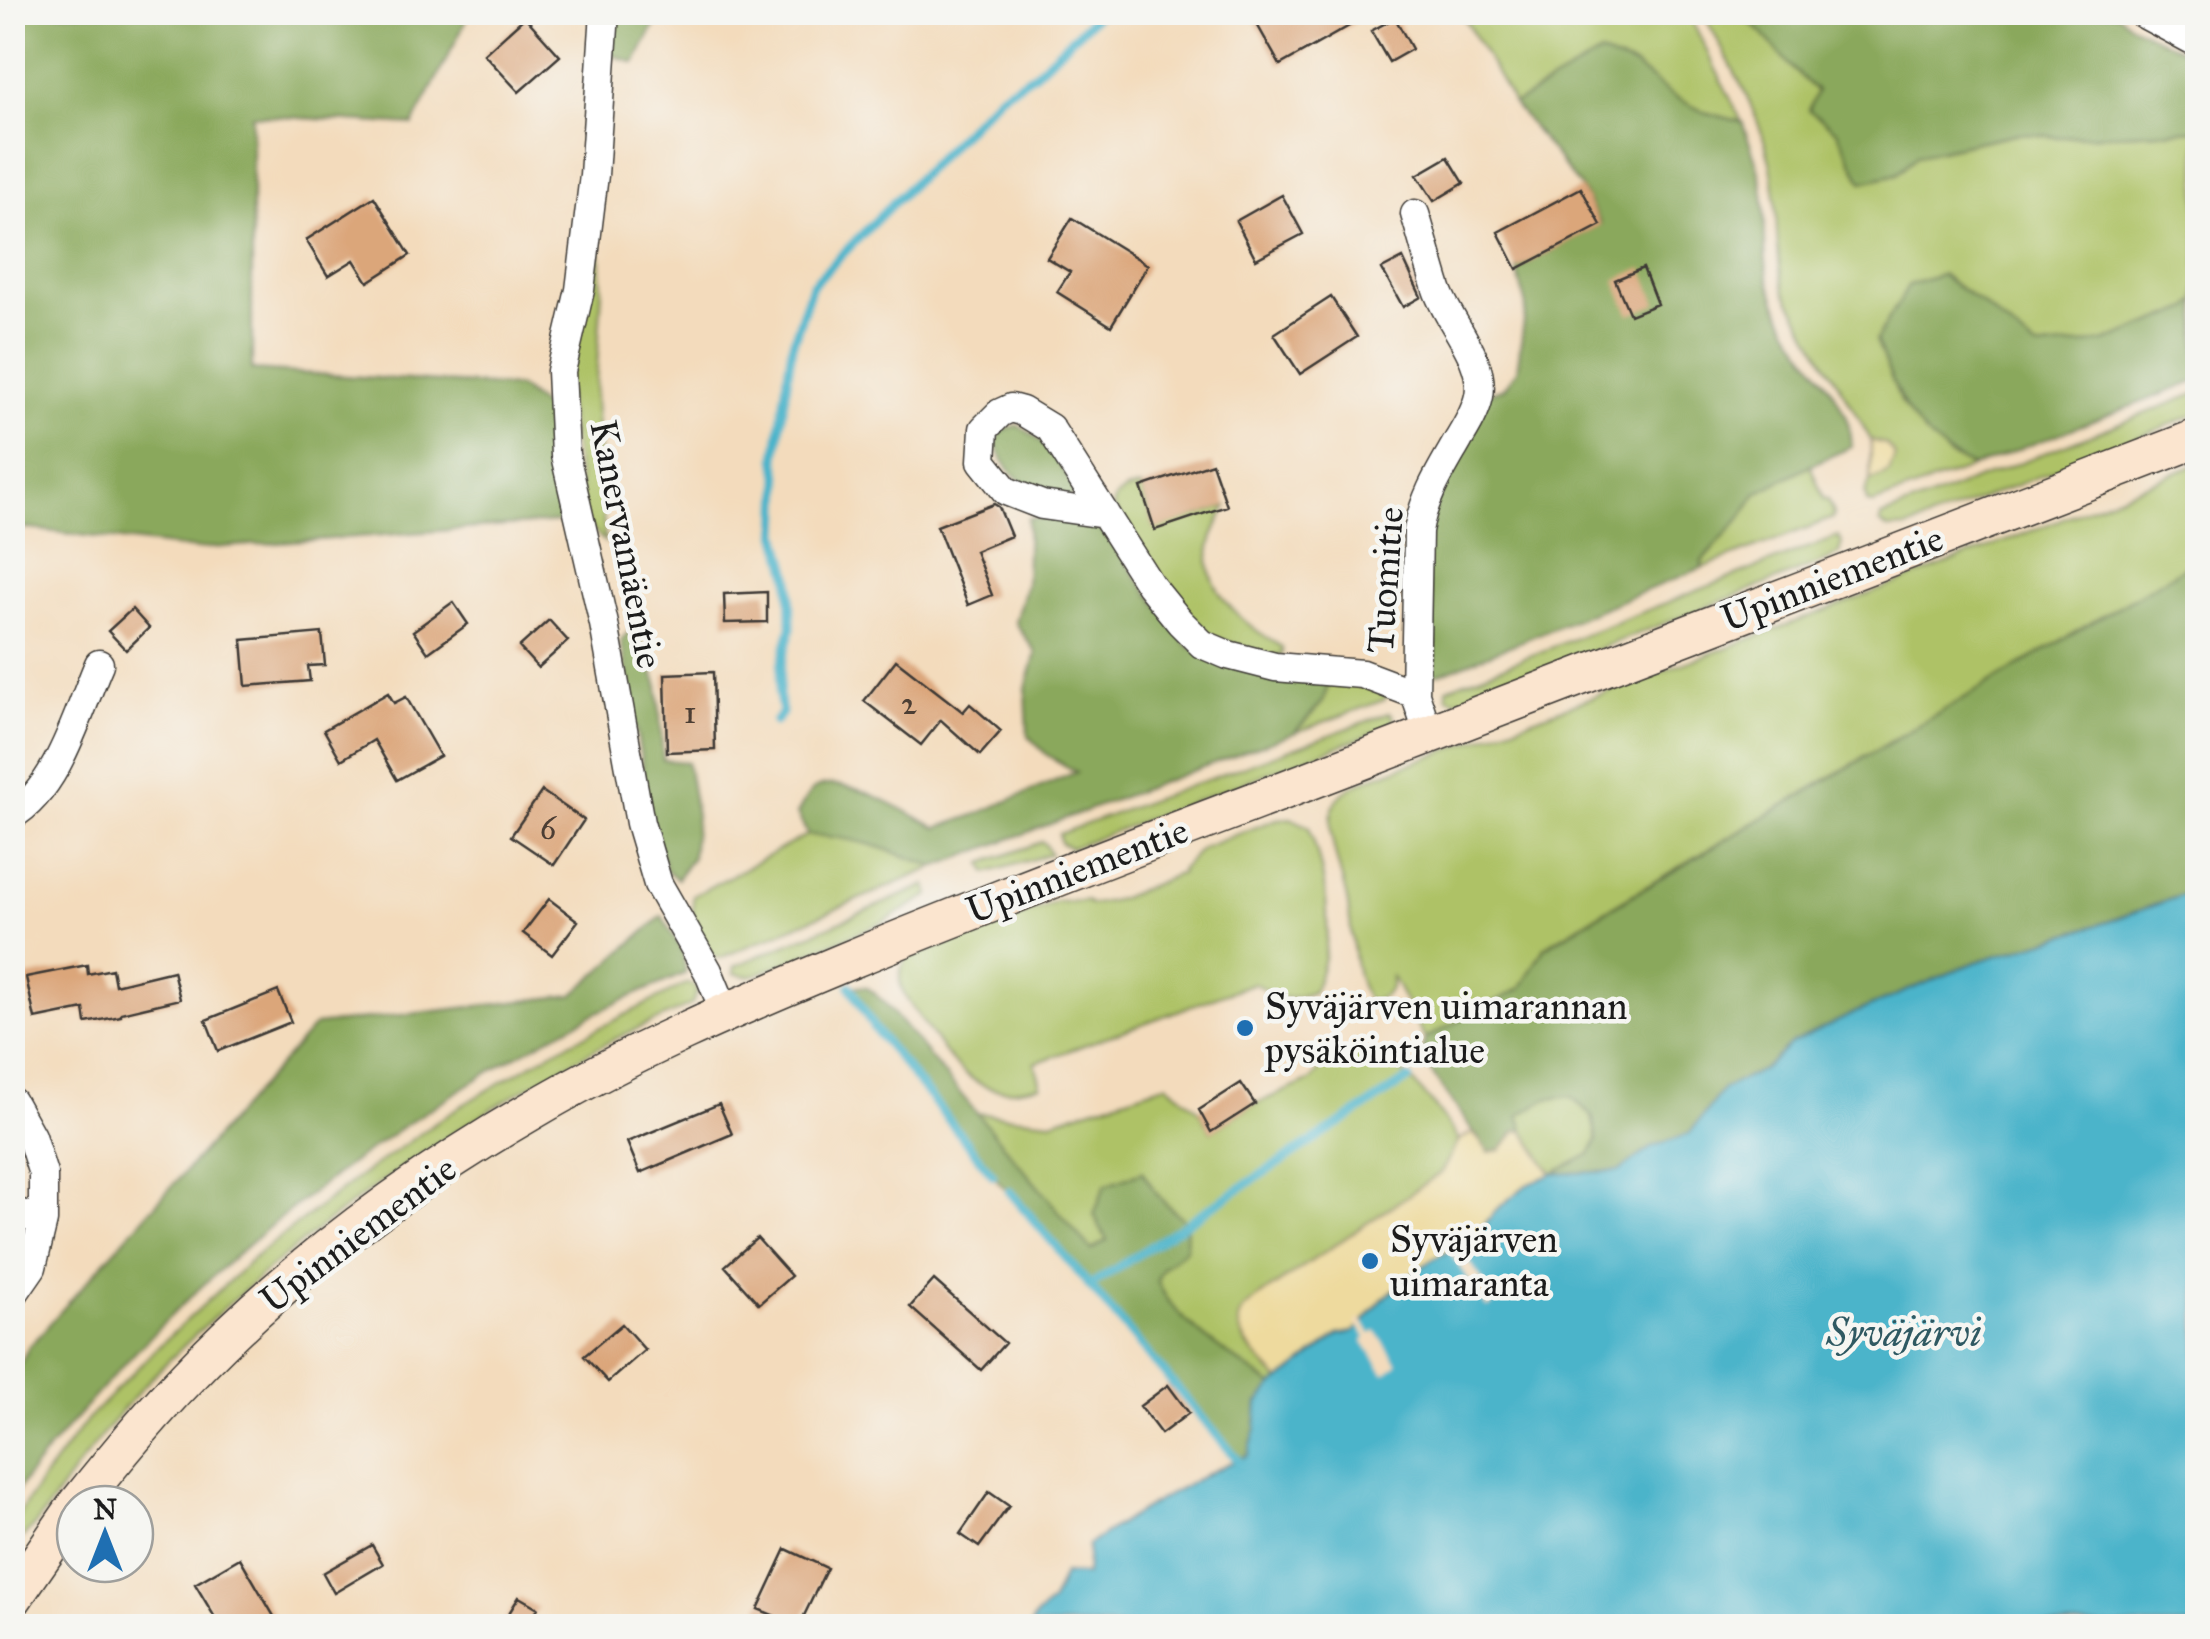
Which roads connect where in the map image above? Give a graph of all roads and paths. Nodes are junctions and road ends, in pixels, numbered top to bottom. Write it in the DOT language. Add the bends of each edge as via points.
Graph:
graph roads {
  1 [pos="604,12"];
  2 [pos="2140,12"];
  3 [pos="2198,43"];
  4 [pos="1415,214"];
  5 [pos="2198,438"];
  6 [pos="1105,514"];
  7 [pos="99,664"];
  8 [pos="1414,694"];
  9 [pos="1429,735"];
  10 [pos="12,814"];
  11 [pos="726,1012"];
  12 [pos="12,1102"];
  13 [pos="12,1211"];
  14 [pos="43,1221"];
  15 [pos="12,1296"];
  16 [pos="94,1484"];
  17 [pos="55,1535"];
  18 [pos="15,1590"];
  1 -- 11 [label="street, Kanervamäentie" via="592,194 561,371 565,455 644,838 658,884"];
  2 -- 3 [label="street"];
  4 -- 8 [label="street, Tuomitie" via="1437,291 1477,366 1480,394 1422,510"];
  5 -- 9 [label="main road, Upinniementie"];
  6 -- 6 [label="street" via="1050,428 1012,408 984,429 982,461 1006,492"];
  6 -- 8 [label="street" via="1150,585 1202,644 1275,667 1362,674"];
  7 -- 10 [label="street" via="70,740 23,809"];
  8 -- 9 [label="street, Tuomitie"];
  9 -- 11 [label="main road, Upinniementie" via="981,906"];
  11 -- 16 [label="main road, Upinniementie" via="530,1111 367,1219 261,1305"];
  12 -- 14 [label="street" via="43,1174"];
  13 -- 14 [label="street"];
  14 -- 15 [label="street" via="32,1267"];
  17 -- 18 [label="main road, Upinniementie"];
}
